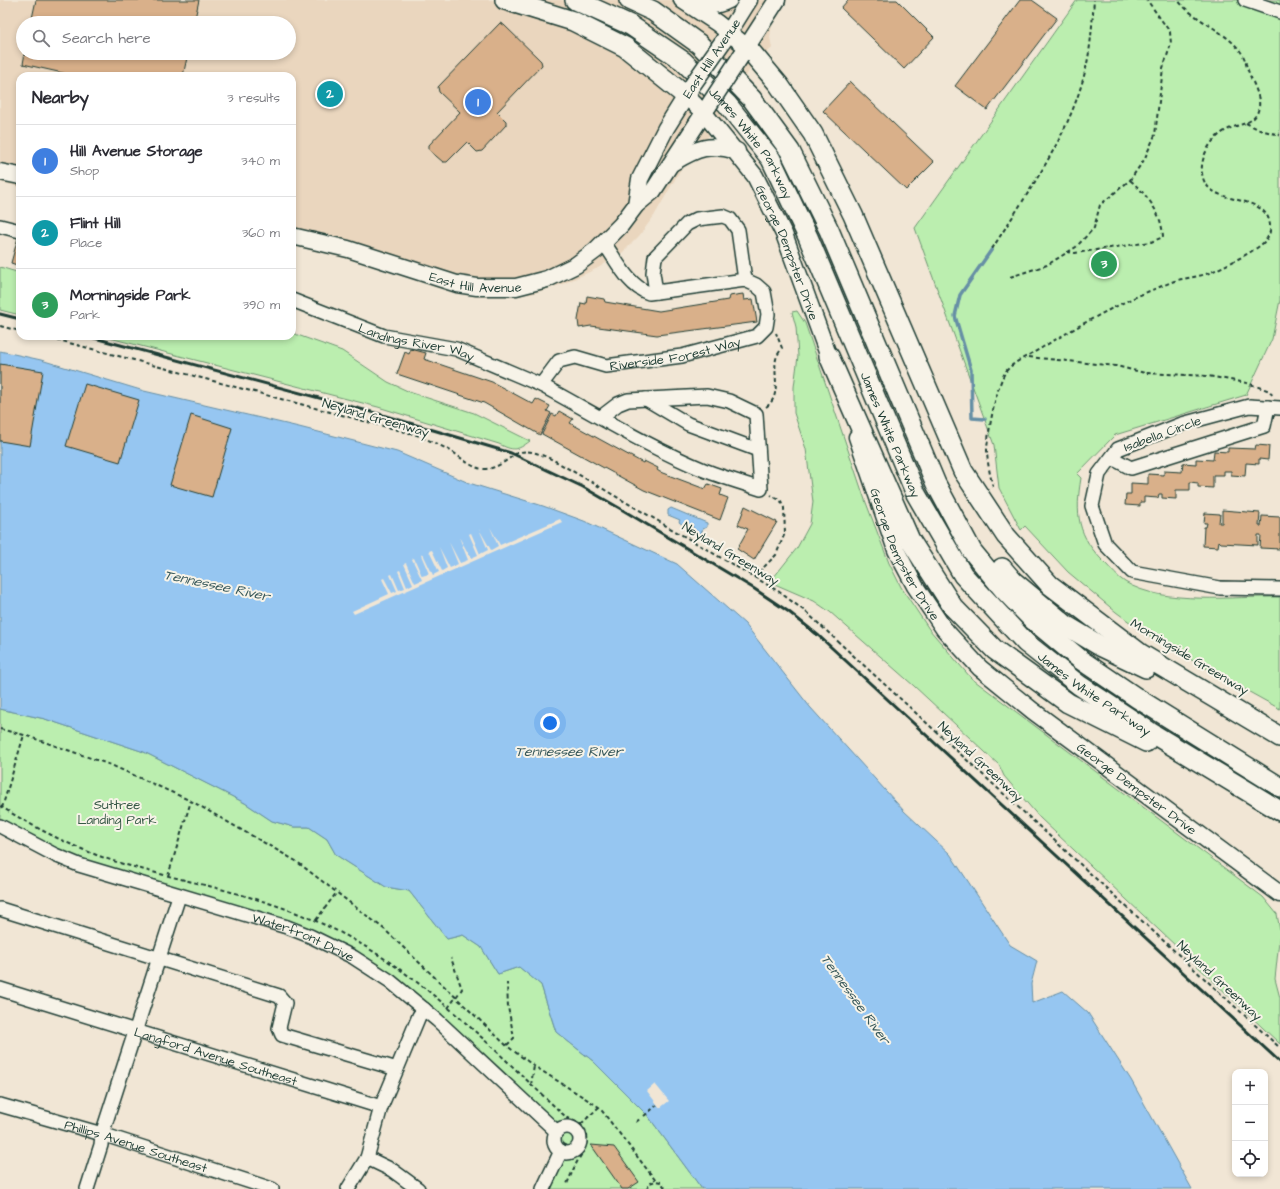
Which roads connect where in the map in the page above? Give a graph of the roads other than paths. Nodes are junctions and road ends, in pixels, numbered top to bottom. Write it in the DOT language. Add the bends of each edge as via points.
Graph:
graph roads {
  1 [pos="505,0"];
  2 [pos="575,0"];
  3 [pos="629,0"];
  4 [pos="729,0"];
  5 [pos="749,0"];
  6 [pos="777,0"];
  7 [pos="1246,0"];
  8 [pos="684,1"];
  9 [pos="1280,12"];
  10 [pos="726,36"];
  11 [pos="744,51"];
  12 [pos="688,91"];
  13 [pos="707,109"];
  14 [pos="737,151"];
  15 [pos="671,164"];
  16 [pos="0,172"];
  17 [pos="16,175"];
  18 [pos="636,205"];
  19 [pos="0,226"];
  20 [pos="16,230"];
  21 [pos="296,237"];
  22 [pos="604,243"];
  23 [pos="745,280"];
  24 [pos="656,292"];
  25 [pos="296,302"];
  26 [pos="829,356"];
  27 [pos="542,385"];
  28 [pos="646,400"];
  29 [pos="1274,408"];
  30 [pos="601,417"];
  31 [pos="758,450"];
  32 [pos="1112,458"];
  33 [pos="936,484"];
  34 [pos="1280,589"];
  35 [pos="1224,704"];
  36 [pos="1280,737"];
  37 [pos="1280,787"];
  38 [pos="1278,810"];
  39 [pos="0,826"];
  40 [pos="1280,894"];
  41 [pos="179,896"];
  42 [pos="0,909"];
  43 [pos="158,958"];
  44 [pos="0,989"];
  45 [pos="424,1009"];
  46 [pos="135,1031"];
  47 [pos="397,1069"];
  48 [pos="0,1105"];
  49 [pos="381,1107"];
  50 [pos="557,1132"];
  51 [pos="102,1134"];
  52 [pos="561,1151"];
  53 [pos="367,1158"];
  54 [pos="87,1189"];
  55 [pos="272,1189"];
  56 [pos="348,1189"];
  57 [pos="418,1189"];
  58 [pos="543,1189"];
  1 -- 12 [label="highway" via="573,21 625,47"];
  2 -- 38 [label="highway, James White Parkway" via="630,25 683,61 727,104 770,159 808,237 916,494 963,575 1026,643 1079,685 1150,732"];
  3 -- 33 [label="highway, James White Parkway" via="653,11 699,44 752,100 790,151 829,230"];
  4 -- 8 [label="main road" via="702,7"];
  5 -- 10 [label="main road, East Hill Avenue"];
  6 -- 11 [label="main road, East Hill Avenue"];
  7 -- 9 [label="street"];
  8 -- 10 [label="main road"];
  10 -- 11 [label="main road"];
  10 -- 12 [label="main road, East Hill Avenue, bridge"];
  11 -- 13 [label="main road, East Hill Avenue, bridge"];
  11 -- 35 [label="highway" via="779,85 813,134 853,215 963,471 1006,536 1050,584 1128,645"];
  12 -- 13 [label="main road, George Dempster Drive"];
  12 -- 18 [label="main road, East Hill Avenue" via="640,179"];
  13 -- 14 [label="main road, George Dempster Drive"];
  13 -- 15 [label="main road, East Hill Avenue"];
  14 -- 15 [label="main road" via="714,146 700,148"];
  14 -- 26 [label="main road, George Dempster Drive" via="755,176 784,234"];
  15 -- 18 [label="main road, East Hill Avenue" via="653,191"];
  16 -- 17 [label="main road"];
  18 -- 22 [label="main road, East Hill Avenue"];
  19 -- 20 [label="street"];
  21 -- 22 [label="main road, East Hill Avenue" via="348,249 457,284 477,287 516,286 548,279 576,264"];
  22 -- 24 [label="street" via="639,290"];
  23 -- 24 [label="street"];
  23 -- 24 [label="street" via="738,230 735,225 723,216 697,219 687,224 655,257 653,273"];
  23 -- 27 [label="street, Riverside Forest Way" via="764,292 768,314 766,327 757,336 682,356 606,366 575,357 559,361"];
  25 -- 27 [label="street, Landings River Way" via="384,336 456,349"];
  26 -- 38 [label="highway" via="910,540 953,607 990,645 1068,703"];
  26 -- 40 [label="main road, George Dempster Drive" via="896,550 915,586 944,628 980,668 1027,706"];
  27 -- 30 [label="street"];
  28 -- 30 [label="street" via="628,400"];
  28 -- 31 [label="street" via="688,424"];
  28 -- 31 [label="street" via="707,396 756,414"];
  29 -- 32 [label="street, Isabella Circle" via="1249,406 1182,424 1118,449"];
  29 -- 32 [label="street" via="1264,426 1130,468"];
  30 -- 31 [label="street" via="704,470 762,489"];
  32 -- 34 [label="street, Isabella Circle" via="1099,474 1092,506 1105,544 1132,572 1220,588"];
  33 -- 35 [label="highway" via="1013,581 1067,626 1126,659"];
  33 -- 37 [label="highway, James White Parkway" via="972,551 1033,620 1081,660 1137,698"];
  35 -- 36 [label="highway"];
  39 -- 41 [label="street, Waterfront Drive" via="79,865"];
  41 -- 43 [label="street"];
  41 -- 45 [label="street, Waterfront Drive" via="310,936 374,970"];
  42 -- 43 [label="street"];
  43 -- 46 [label="street"];
  43 -- 47 [label="street" via="278,996 285,1003 279,1028 282,1035"];
  44 -- 46 [label="street, Langford Avenue Southeast"];
  45 -- 47 [label="street"];
  45 -- 50 [label="street, Waterfront Drive"];
  46 -- 49 [label="street, Langford Avenue Southeast"];
  46 -- 51 [label="street"];
  47 -- 49 [label="street"];
  48 -- 51 [label="street, Phillips Avenue Southeast"];
  49 -- 53 [label="street"];
  50 -- 52 [label="street" via="555,1145"];
  50 -- 52 [label="street" via="569,1127 577,1131 580,1139 572,1152"];
  51 -- 54 [label="street"];
  51 -- 55 [label="street, Phillips Avenue Southeast"];
  52 -- 58 [label="street"];
  53 -- 56 [label="street"];
  53 -- 57 [label="street" via="392,1170"];
}
